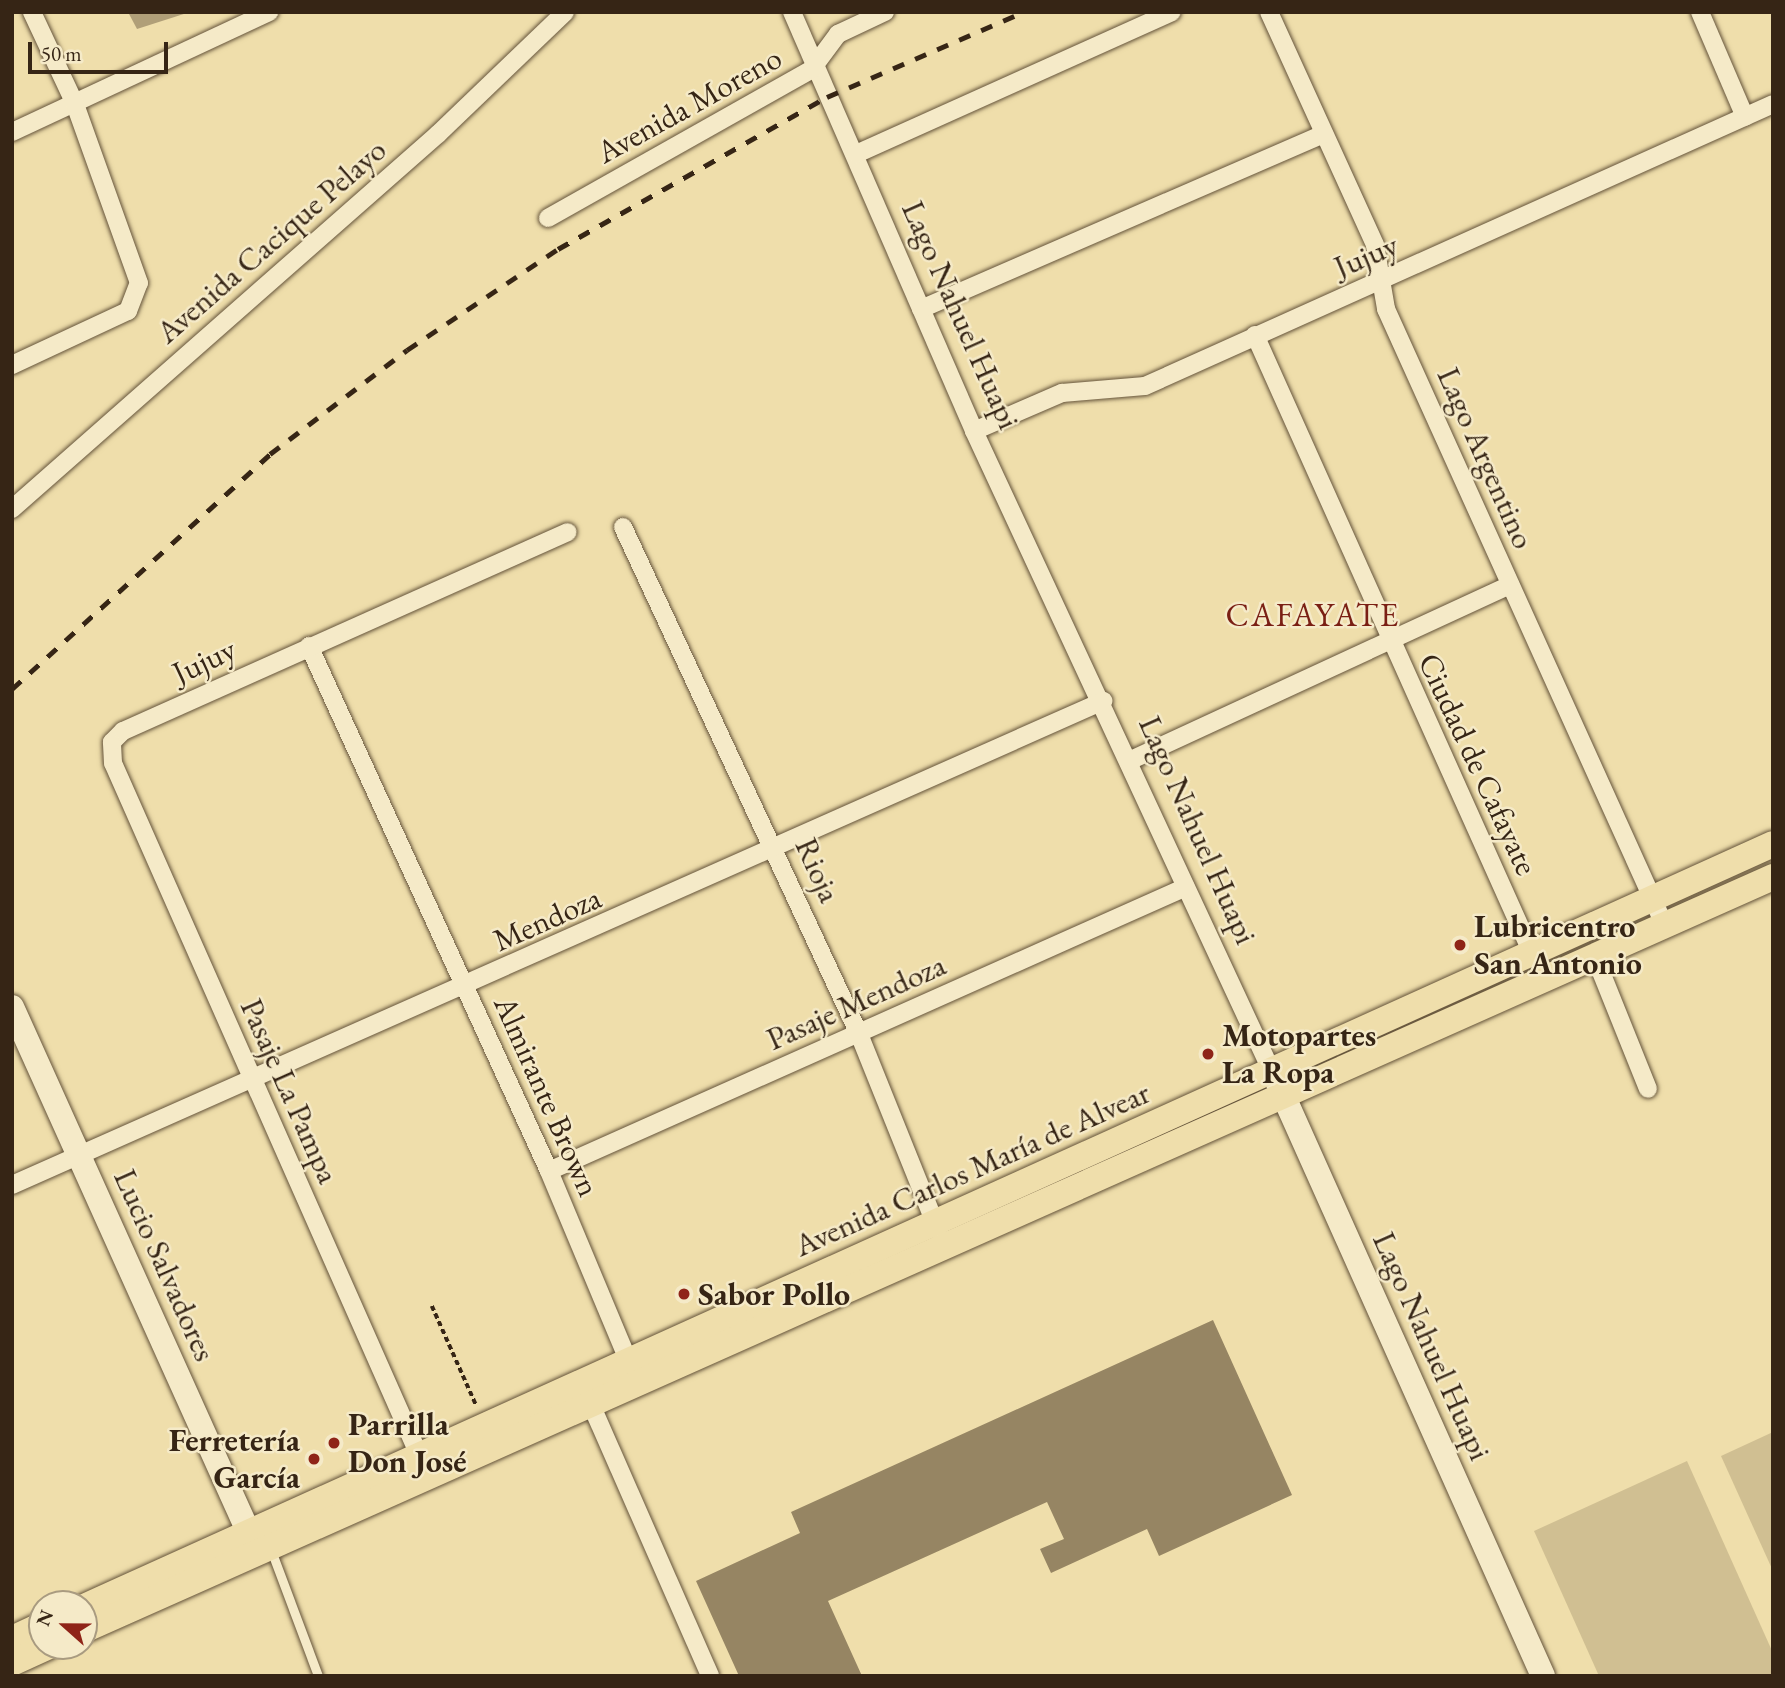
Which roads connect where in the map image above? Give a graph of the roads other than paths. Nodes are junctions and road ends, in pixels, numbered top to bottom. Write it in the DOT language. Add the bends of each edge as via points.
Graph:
graph roads {
  1 [pos="32,12"];
  2 [pos="269,12"];
  3 [pos="565,12"];
  4 [pos="792,12"];
  5 [pos="885,12"];
  6 [pos="1172,12"];
  7 [pos="1269,12"];
  8 [pos="1700,12"];
  9 [pos="812,69"];
  10 [pos="75,104"];
  11 [pos="1773,104"];
  12 [pos="1745,117"];
  13 [pos="12,132"];
  14 [pos="1324,134"];
  15 [pos="856,155"];
  16 [pos="548,218"];
  17 [pos="1381,283"];
  18 [pos="920,309"];
  19 [pos="1255,335"];
  20 [pos="12,365"];
  21 [pos="974,430"];
  22 [pos="12,509"];
  23 [pos="623,527"];
  24 [pos="567,532"];
  25 [pos="1510,584"];
  26 [pos="1389,643"];
  27 [pos="309,646"];
  28 [pos="1103,701"];
  29 [pos="123,731"];
  30 [pos="1129,761"];
  31 [pos="1767,847"];
  32 [pos="776,848"];
  33 [pos="1773,876"];
  34 [pos="1186,887"];
  35 [pos="1651,897"];
  36 [pos="1664,924"];
  37 [pos="1530,949"];
  38 [pos="1595,957"];
  39 [pos="467,988"];
  40 [pos="12,1007"];
  41 [pos="859,1034"];
  42 [pos="1272,1070"];
  43 [pos="253,1080"];
  44 [pos="1648,1089"];
  45 [pos="1283,1095"];
  46 [pos="79,1154"];
  47 [pos="550,1171"];
  48 [pos="12,1185"];
  49 [pos="939,1234"];
  50 [pos="633,1372"];
  51 [pos="590,1402"];
  52 [pos="424,1466"];
  53 [pos="258,1542"];
  54 [pos="98,1602"];
  55 [pos="98,1623"];
  56 [pos="28,1632"];
  57 [pos="12,1639"];
  58 [pos="28,1656"];
  59 [pos="12,1663"];
  60 [pos="318,1676"];
  61 [pos="710,1676"];
  62 [pos="1543,1676"];
  1 -- 10 [label="street"];
  2 -- 10 [label="street"];
  3 -- 22 [label="street, Avenida Cacique Pelayo" via="438,134"];
  4 -- 9 [label="street, Lago Nahuel Huapi"];
  5 -- 9 [label="street, Avenida Moreno" via="838,34"];
  6 -- 15 [label="street"];
  7 -- 14 [label="street, Lago Argentino"];
  8 -- 12 [label="street"];
  9 -- 15 [label="street, Lago Nahuel Huapi"];
  9 -- 16 [label="street, Avenida Moreno"];
  10 -- 13 [label="street"];
  10 -- 20 [label="street" via="139,283 128,311"];
  11 -- 12 [label="street, Jujuy"];
  12 -- 17 [label="street, Jujuy"];
  14 -- 17 [label="street, Lago Argentino" via="1375,245"];
  14 -- 18 [label="street"];
  15 -- 18 [label="street, Lago Nahuel Huapi"];
  17 -- 19 [label="street, Jujuy"];
  17 -- 25 [label="street, Lago Argentino" via="1386,309"];
  18 -- 21 [label="street, Lago Nahuel Huapi"];
  19 -- 21 [label="street, Jujuy" via="1145,386 1062,393"];
  19 -- 26 [label="street, Ciudad de Cafayate"];
  21 -- 28 [label="street, Lago Nahuel Huapi"];
  23 -- 32 [label="street, Rioja"];
  24 -- 27 [label="street, Jujuy"];
  25 -- 26 [label="street"];
  25 -- 35 [label="street, Lago Argentino"];
  26 -- 30 [label="street"];
  26 -- 37 [label="street, Ciudad de Cafayate"];
  27 -- 29 [label="street, Jujuy"];
  27 -- 39 [label="street, Almirante Brown"];
  28 -- 30 [label="street, Lago Nahuel Huapi"];
  28 -- 32 [label="street, Mendoza"];
  29 -- 43 [label="street, Pasaje La Pampa" via="112,743 113,763"];
  30 -- 34 [label="street, Lago Nahuel Huapi"];
  31 -- 33 [label="street"];
  31 -- 35 [label="main road, Avenida Carlos María de Alvear"];
  32 -- 39 [label="street, Mendoza"];
  32 -- 41 [label="street, Rioja"];
  33 -- 36 [label="main road, Avenida Carlos María de Alvear"];
  34 -- 41 [label="street, Pasaje Mendoza"];
  34 -- 42 [label="street, Lago Nahuel Huapi"];
  35 -- 36 [label="street, Lago Argentino"];
  35 -- 37 [label="main road, Avenida Carlos María de Alvear"];
  36 -- 38 [label="main road, Avenida Carlos María de Alvear"];
  37 -- 42 [label="main road, Avenida Carlos María de Alvear"];
  38 -- 44 [label="street"];
  38 -- 45 [label="main road, Avenida Carlos María de Alvear"];
  39 -- 43 [label="street, Mendoza"];
  39 -- 47 [label="street, Almirante Brown"];
  40 -- 46 [label="main road, Lucio Salvadores"];
  41 -- 47 [label="street, Pasaje Mendoza"];
  41 -- 49 [label="street, Rioja"];
  42 -- 45 [label="main road, Lago Nahuel Huapi"];
  42 -- 49 [label="main road, Avenida Carlos María de Alvear"];
  43 -- 46 [label="street, Mendoza"];
  43 -- 52 [label="street, Pasaje La Pampa"];
  45 -- 49 [label="main road, Avenida Carlos María de Alvear"];
  45 -- 62 [label="main road, Lago Nahuel Huapi"];
  46 -- 48 [label="street, Mendoza"];
  46 -- 53 [label="main road, Lucio Salvadores"];
  47 -- 50 [label="street, Almirante Brown"];
  49 -- 50 [label="main road, Avenida Carlos María de Alvear"];
  50 -- 51 [label="main road, Avenida Carlos María de Alvear"];
  50 -- 52 [label="main road, Avenida Carlos María de Alvear" via="486,1426"];
  51 -- 52 [label="main road, Avenida Carlos María de Alvear"];
  51 -- 61 [label="street"];
  52 -- 53 [label="main road, Avenida Carlos María de Alvear"];
  53 -- 54 [label="main road, Avenida Carlos María de Alvear"];
  53 -- 55 [label="main road, Avenida Carlos María de Alvear"];
  53 -- 60 [label="lane"];
  56 -- 57 [label="main road"];
  58 -- 59 [label="main road"];
}
